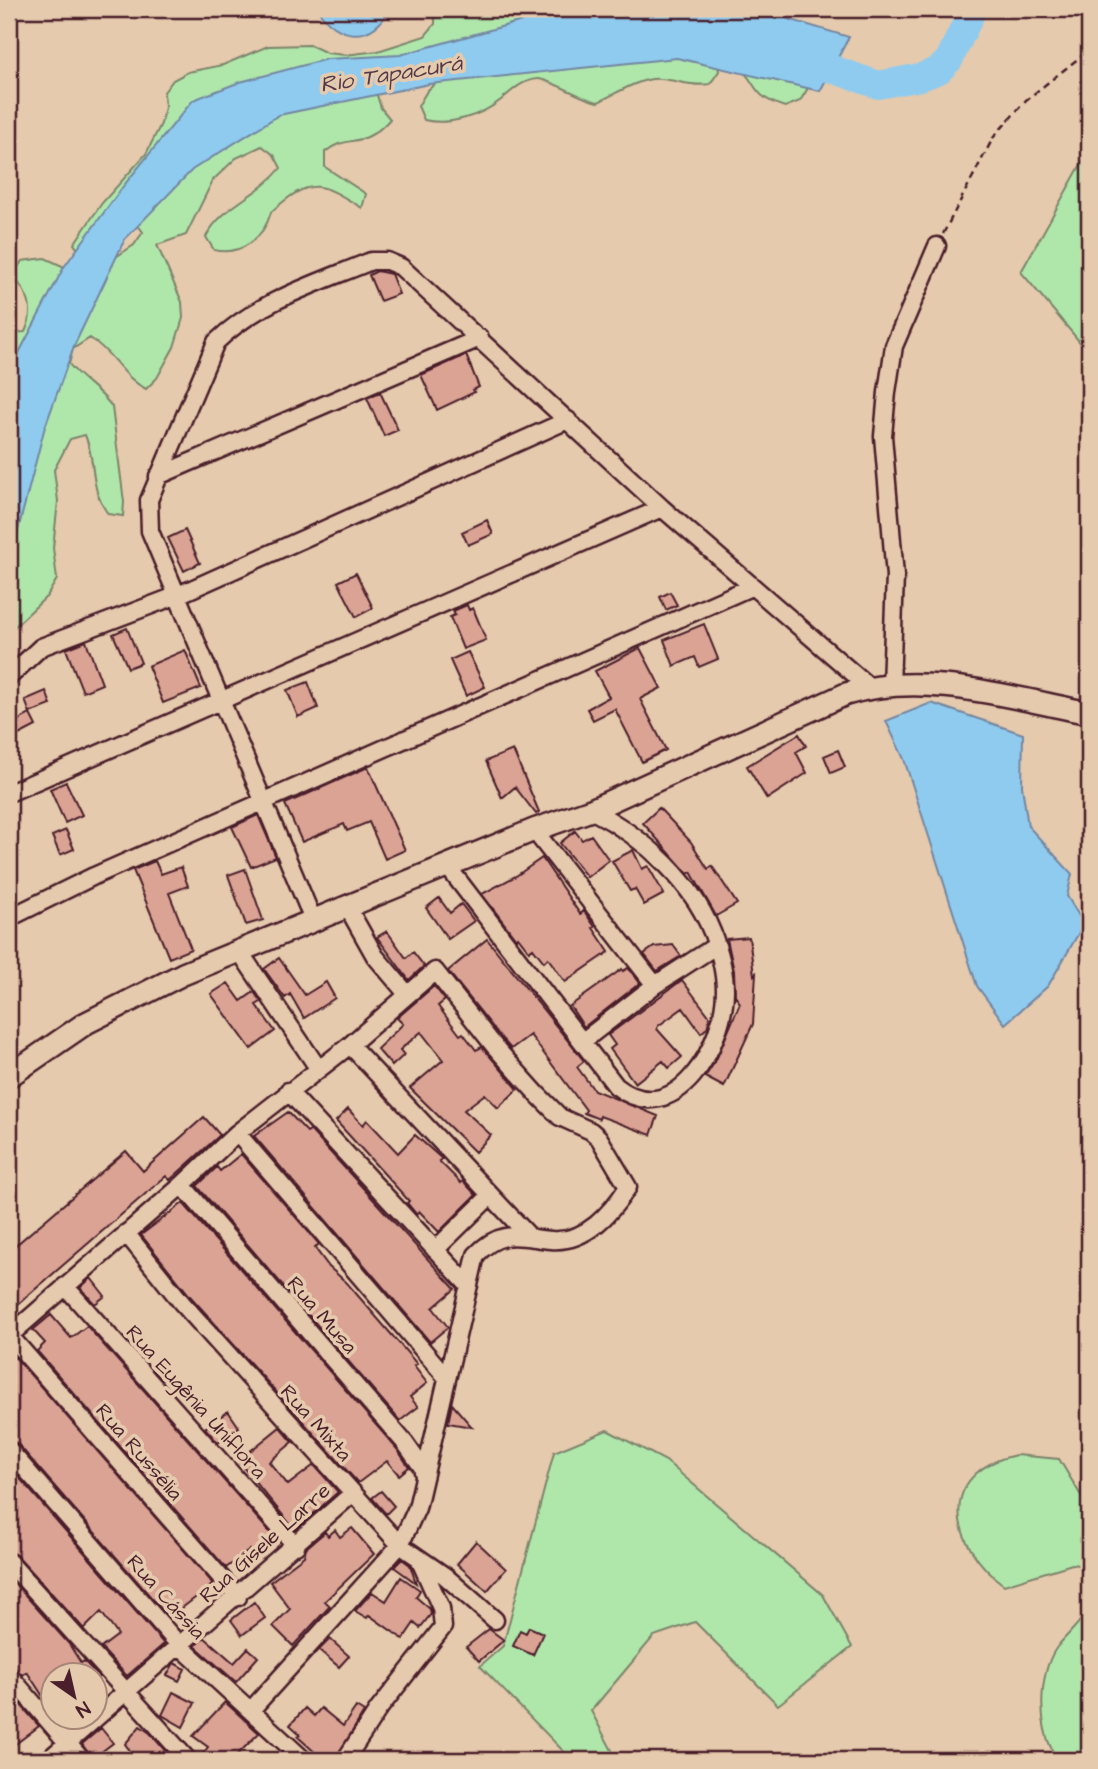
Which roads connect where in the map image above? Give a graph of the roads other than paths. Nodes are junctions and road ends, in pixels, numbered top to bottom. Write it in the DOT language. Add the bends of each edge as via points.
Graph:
graph roads {
  1 [pos="937,246"];
  2 [pos="480,338"];
  3 [pos="568,419"];
  4 [pos="158,476"];
  5 [pos="662,508"];
  6 [pos="751,587"];
  7 [pos="178,595"];
  8 [pos="9,677"];
  9 [pos="880,686"];
  10 [pos="223,701"];
  11 [pos="1089,713"];
  12 [pos="9,793"];
  13 [pos="264,802"];
  14 [pos="591,810"];
  15 [pos="534,830"];
  16 [pos="448,867"];
  17 [pos="348,908"];
  18 [pos="9,918"];
  19 [pos="314,922"];
  20 [pos="717,945"];
  21 [pos="240,952"];
  22 [pos="655,985"];
  23 [pos="407,995"];
  24 [pos="583,1041"];
  25 [pos="350,1045"];
  26 [pos="318,1068"];
  27 [pos="9,1076"];
  28 [pos="288,1091"];
  29 [pos="237,1133"];
  30 [pos="182,1185"];
  31 [pos="490,1196"];
  32 [pos="126,1233"];
  33 [pos="527,1234"];
  34 [pos="435,1250"];
  35 [pos="65,1286"];
  36 [pos="469,1286"];
  37 [pos="9,1336"];
  38 [pos="447,1378"];
  39 [pos="9,1450"];
  40 [pos="424,1476"];
  41 [pos="352,1494"];
  42 [pos="400,1545"];
  43 [pos="296,1546"];
  44 [pos="420,1561"];
  45 [pos="9,1562"];
  46 [pos="238,1597"];
  47 [pos="495,1620"];
  48 [pos="180,1646"];
  49 [pos="9,1675"];
  50 [pos="126,1694"];
  51 [pos="252,1709"];
  52 [pos="67,1743"];
  53 [pos="48,1760"];
  54 [pos="82,1760"];
  55 [pos="188,1760"];
  56 [pos="304,1760"];
  57 [pos="345,1760"];
  1 -- 9 [label="street" via="894,346 886,403 883,436 895,576"];
  2 -- 3 [label="street"];
  2 -- 4 [label="street"];
  2 -- 4 [label="street" via="401,267 387,261 371,261 300,291 235,324 216,342"];
  3 -- 5 [label="street"];
  3 -- 7 [label="street"];
  4 -- 7 [label="street" via="149,500 150,531"];
  5 -- 6 [label="street"];
  5 -- 10 [label="street"];
  6 -- 9 [label="street"];
  6 -- 13 [label="street"];
  7 -- 8 [label="street" via="41,647"];
  7 -- 10 [label="street"];
  9 -- 11 [label="main road" via="926,685"];
  9 -- 14 [label="main road" via="846,694"];
  10 -- 12 [label="street"];
  10 -- 13 [label="street"];
  13 -- 18 [label="street"];
  13 -- 19 [label="street"];
  14 -- 15 [label="main road"];
  14 -- 20 [label="street" via="654,853 695,901"];
  15 -- 16 [label="main road"];
  15 -- 22 [label="street"];
  16 -- 17 [label="main road"];
  16 -- 24 [label="street"];
  17 -- 19 [label="main road"];
  17 -- 23 [label="street" via="375,956"];
  19 -- 21 [label="main road"];
  20 -- 22 [label="street"];
  20 -- 24 [label="street" via="725,991 713,1041 696,1072 674,1094 654,1101 629,1096 616,1086"];
  21 -- 26 [label="street"];
  21 -- 27 [label="main road" via="86,1023"];
  22 -- 24 [label="street"];
  23 -- 25 [label="street"];
  23 -- 33 [label="street" via="435,971 538,1095 560,1117 599,1138 628,1187 609,1215 586,1231 553,1240"];
  25 -- 26 [label="street"];
  25 -- 31 [label="street"];
  26 -- 28 [label="street"];
  28 -- 29 [label="street"];
  28 -- 34 [label="street"];
  29 -- 30 [label="street"];
  29 -- 38 [label="street"];
  30 -- 32 [label="street"];
  30 -- 40 [label="street, Rua Musa" via="405,1443"];
  31 -- 33 [label="street"];
  31 -- 34 [label="street"];
  32 -- 35 [label="street"];
  32 -- 41 [label="street, Rua Mixta"];
  33 -- 36 [label="street" via="488,1242 476,1255"];
  34 -- 36 [label="street"];
  35 -- 37 [label="street"];
  35 -- 43 [label="street, Rua Eugênia Uniflora"];
  36 -- 38 [label="street"];
  37 -- 46 [label="street, Rua Russélia"];
  38 -- 40 [label="street"];
  39 -- 48 [label="street, Rua Cássia"];
  40 -- 42 [label="street"];
  41 -- 42 [label="street, Rua Mixta"];
  41 -- 43 [label="street, Rua Gisele Larre"];
  42 -- 44 [label="street, Rua Mixta"];
  42 -- 51 [label="street"];
  43 -- 46 [label="street, Rua Gisele Larre"];
  44 -- 47 [label="street, Rua Mixta" via="445,1576"];
  44 -- 57 [label="street" via="443,1627 377,1710"];
  45 -- 50 [label="street"];
  46 -- 48 [label="street, Rua Gisele Larre"];
  48 -- 50 [label="street, Rua Gisele Larre"];
  48 -- 51 [label="street, Rua Cássia"];
  49 -- 52 [label="street"];
  50 -- 52 [label="street, Rua Gisele Larre"];
  50 -- 55 [label="street"];
  51 -- 56 [label="street, Rua Cássia"];
  52 -- 53 [label="street, Rua Gisele Larre"];
  52 -- 54 [label="street"];
}
